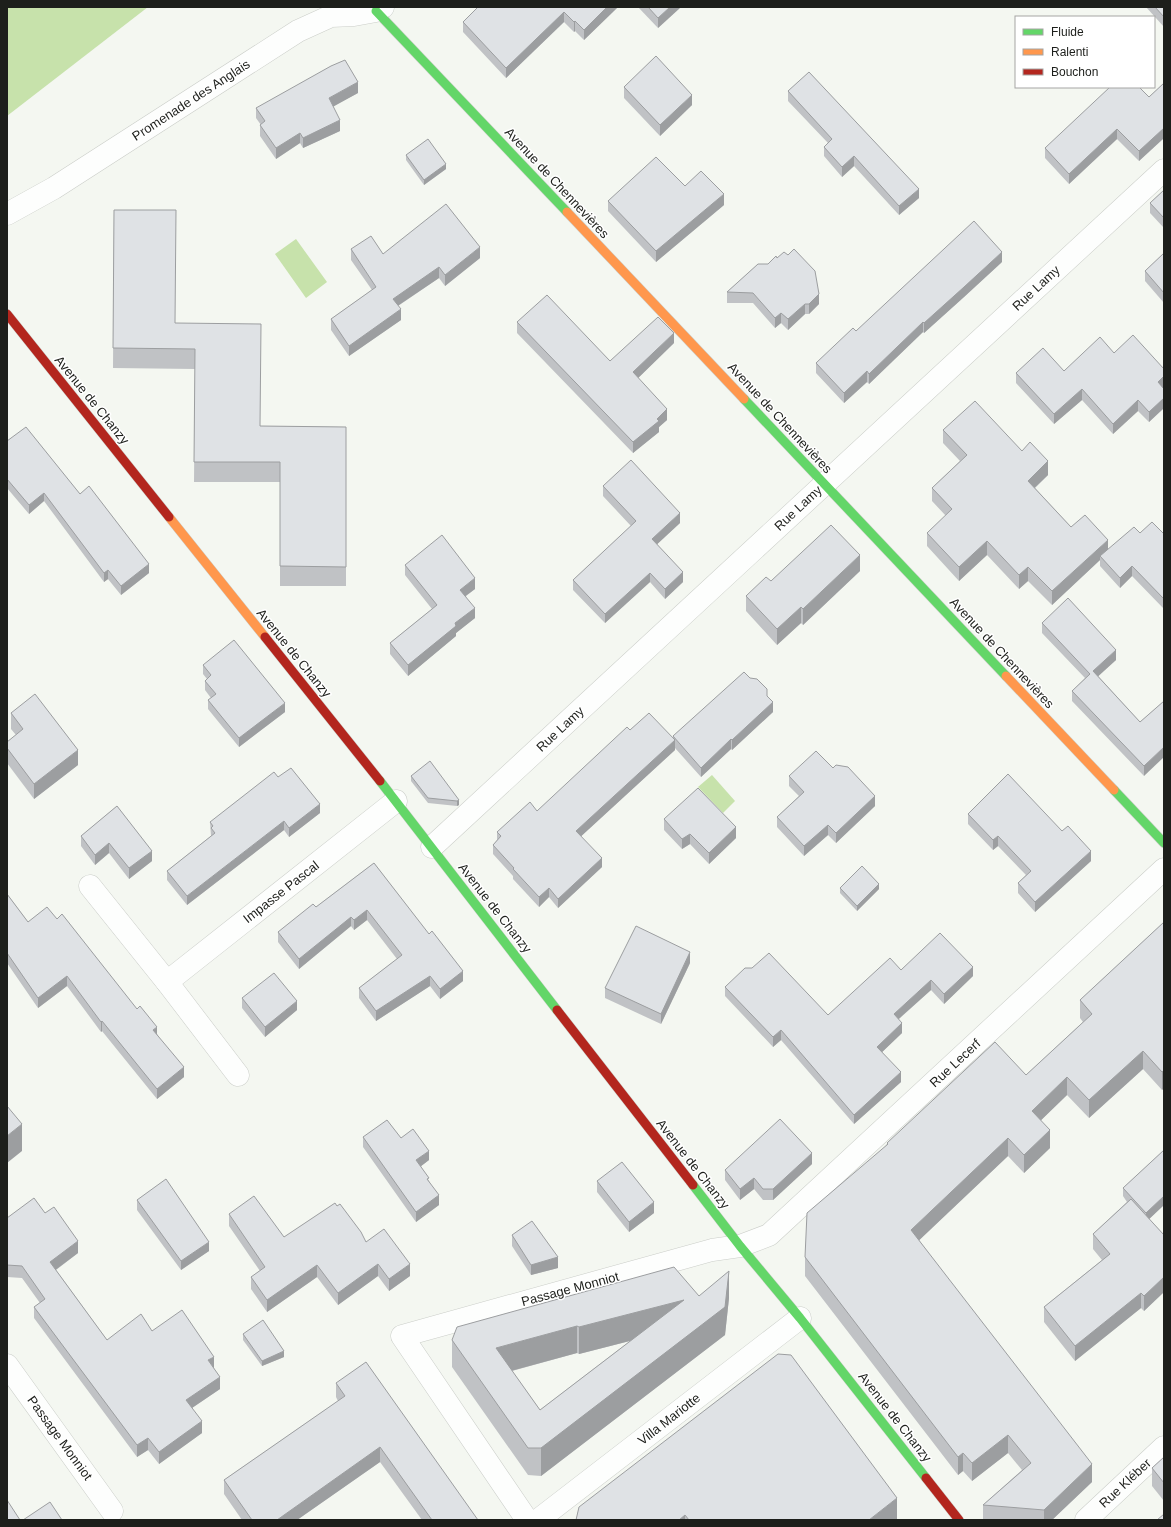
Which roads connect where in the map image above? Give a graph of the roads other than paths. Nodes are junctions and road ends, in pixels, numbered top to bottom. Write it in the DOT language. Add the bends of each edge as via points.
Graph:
graph roads {
  1 [pos="380,9"];
  2 [pos="1164,170"];
  3 [pos="7,214"];
  4 [pos="7,314"];
  5 [pos="824,484"];
  6 [pos="396,801"];
  7 [pos="1164,843"];
  8 [pos="432,848"];
  9 [pos="1164,869"];
  10 [pos="90,886"];
  11 [pos="167,982"];
  12 [pos="238,1075"];
  13 [pos="740,1246"];
  14 [pos="800,1318"];
  15 [pos="7,1365"];
  16 [pos="1164,1447"];
  17 [pos="112,1510"];
  18 [pos="527,1520"];
  19 [pos="538,1520"];
  20 [pos="959,1520"];
  21 [pos="1086,1520"];
  1 -- 3 [label="street, Promenade des Anglais" via="354,15 331,16 298,31 54,188"];
  1 -- 5 [label="street, Avenue de Chennevières"];
  2 -- 5 [label="street, Rue Lamy"];
  4 -- 6 [label="street, Avenue de Chanzy"];
  5 -- 7 [label="street, Avenue de Chennevières"];
  5 -- 8 [label="street, Rue Lamy"];
  6 -- 8 [label="street, Avenue de Chanzy"];
  6 -- 11 [label="street, Impasse Pascal"];
  8 -- 13 [label="street, Avenue de Chanzy"];
  9 -- 13 [label="street, Rue Lecerf" via="769,1235"];
  10 -- 11 [label="street"];
  11 -- 12 [label="street"];
  13 -- 14 [label="street, Avenue de Chanzy"];
  13 -- 18 [label="street, Passage Monniot" via="712,1250 402,1336"];
  14 -- 19 [label="street, Villa Mariotte"];
  14 -- 20 [label="street, Avenue de Chanzy"];
  15 -- 17 [label="street, Passage Monniot"];
  16 -- 21 [label="street, Rue Kléber"];
}
